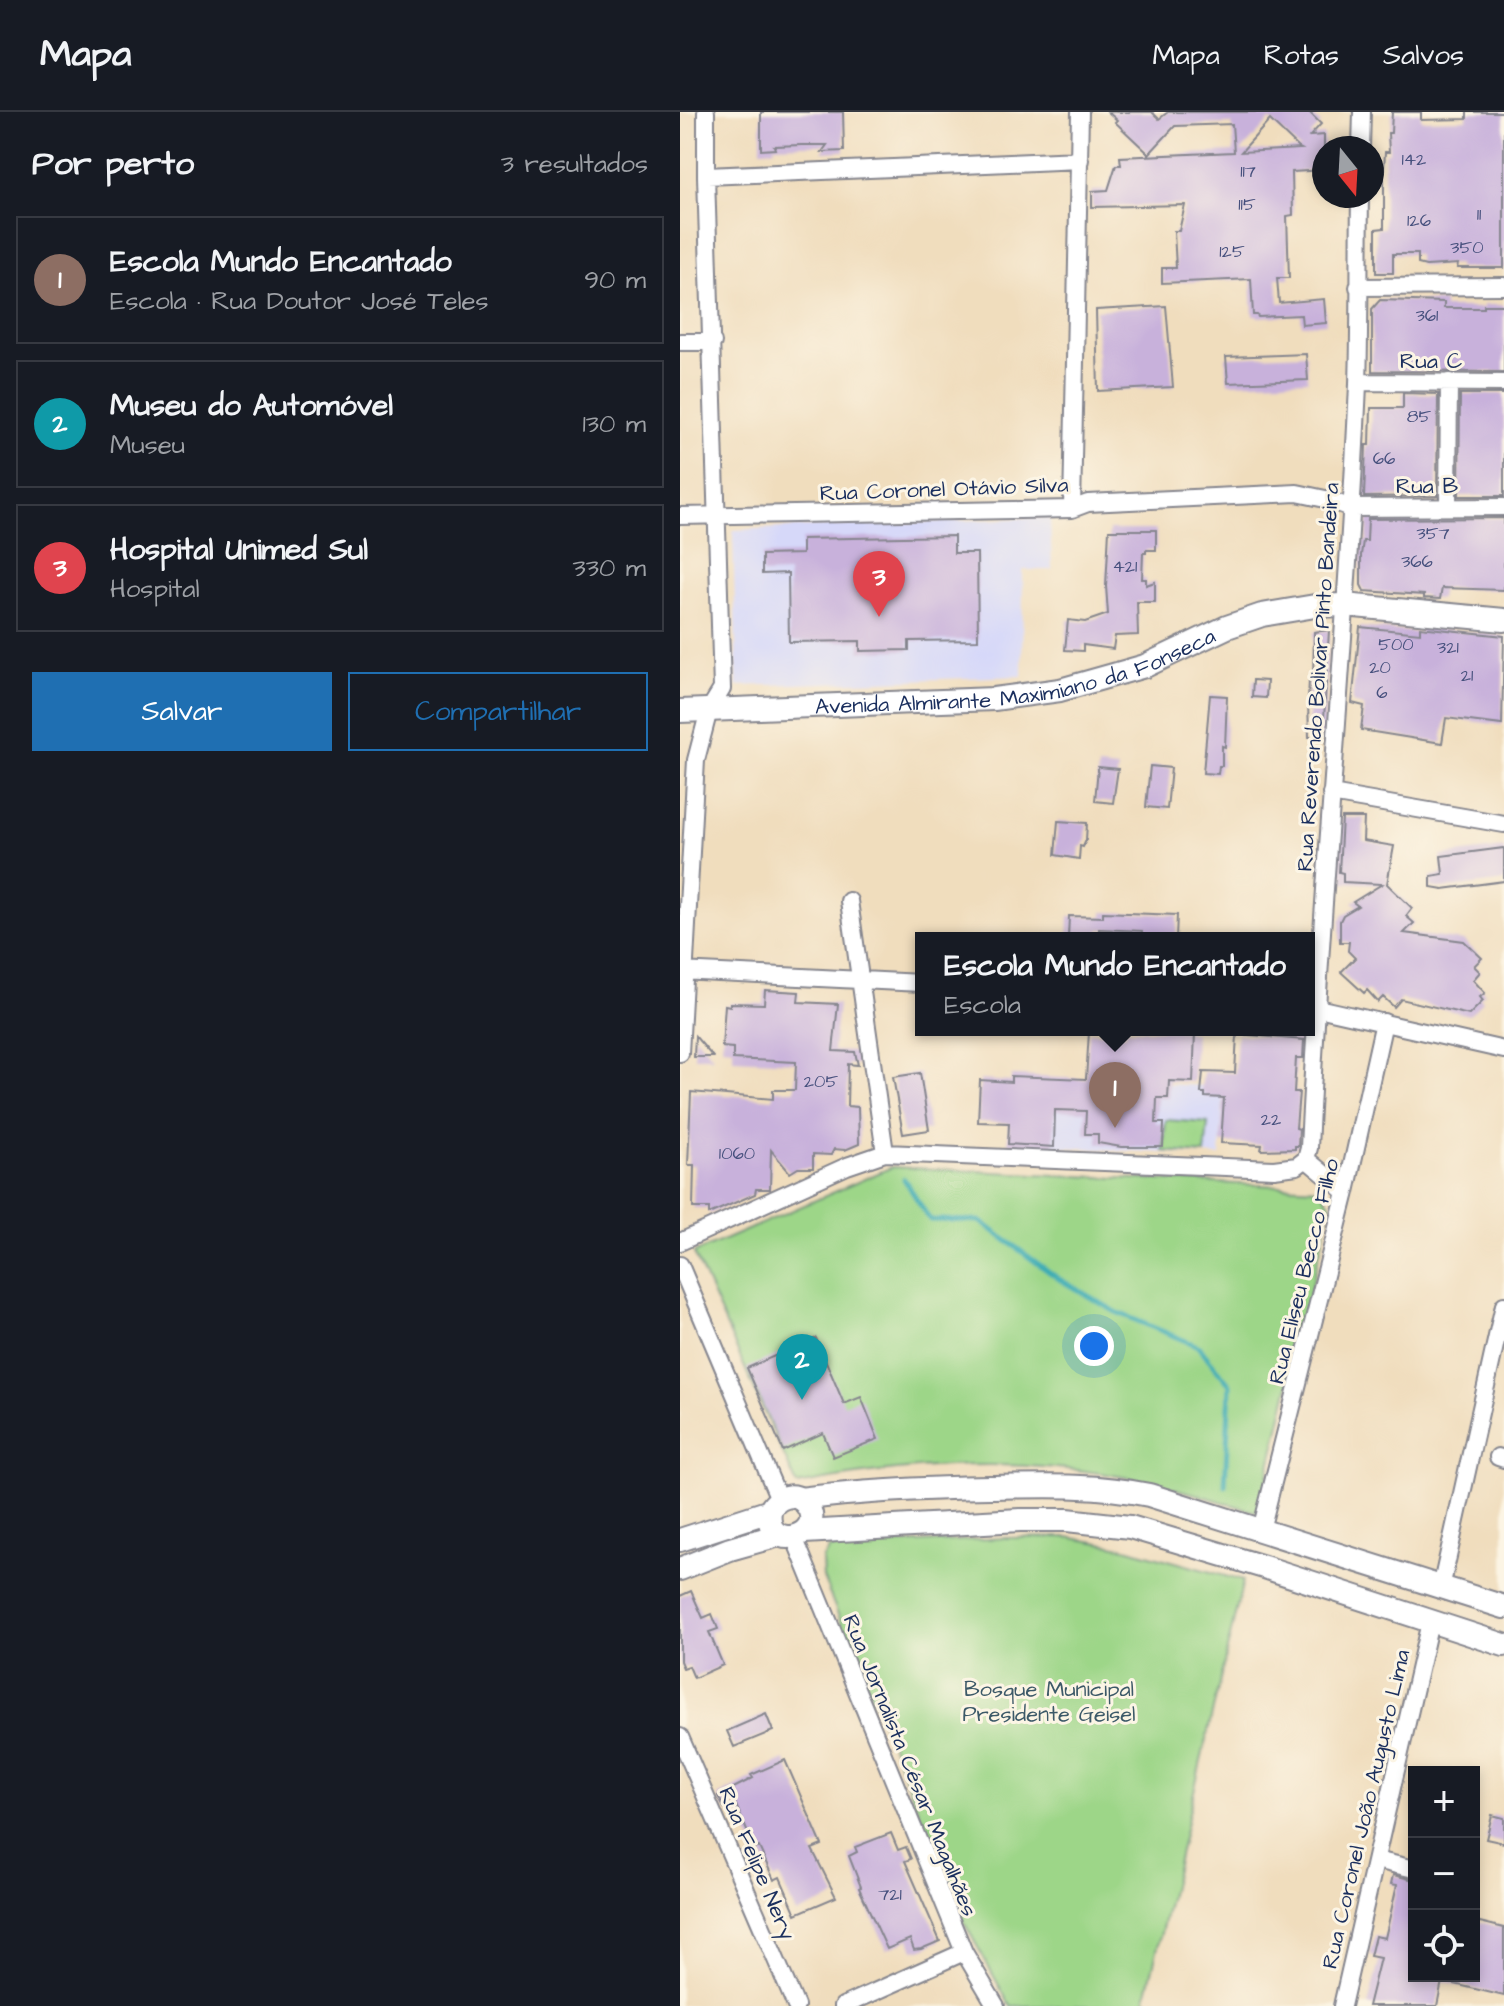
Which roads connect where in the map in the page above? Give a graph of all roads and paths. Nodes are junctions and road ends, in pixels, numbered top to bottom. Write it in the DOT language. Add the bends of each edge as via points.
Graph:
graph roads {
  1 [pos="706,112"];
  2 [pos="1080,112"];
  3 [pos="1362,112"];
  4 [pos="1361,136"];
  5 [pos="1080,160"];
  6 [pos="706,176"];
  7 [pos="1360,208"];
  8 [pos="1504,286"];
  9 [pos="1358,287"];
  10 [pos="680,342"];
  11 [pos="713,342"];
  12 [pos="1358,382"];
  13 [pos="1449,382"];
  14 [pos="1504,383"];
  15 [pos="1448,507"];
  16 [pos="1504,507"];
  17 [pos="1351,508"];
  18 [pos="1072,509"];
  19 [pos="717,515"];
  20 [pos="680,516"];
  21 [pos="1344,605"];
  22 [pos="1504,620"];
  23 [pos="709,710"];
  24 [pos="680,711"];
  25 [pos="1331,794"];
  26 [pos="1504,824"];
  27 [pos="849,901"];
  28 [pos="682,971"];
  29 [pos="1315,973"];
  30 [pos="859,979"];
  31 [pos="915,983"];
  32 [pos="1315,1007"];
  33 [pos="1384,1022"];
  34 [pos="1311,1036"];
  35 [pos="1504,1050"];
  36 [pos="680,1053"];
  37 [pos="885,1153"];
  38 [pos="1306,1159"];
  39 [pos="1346,1192"];
  40 [pos="680,1242"];
  41 [pos="680,1265"];
  42 [pos="1504,1305"];
  43 [pos="783,1503"];
  44 [pos="1268,1533"];
  45 [pos="792,1535"];
  46 [pos="680,1540"];
  47 [pos="1349,1560"];
  48 [pos="1264,1567"];
  49 [pos="680,1569"];
  50 [pos="1441,1588"];
  51 [pos="1340,1592"];
  52 [pos="1504,1607"];
  53 [pos="1430,1622"];
  54 [pos="1504,1645"];
  55 [pos="680,1737"];
  56 [pos="1376,1860"];
  57 [pos="1408,1868"];
  58 [pos="964,1952"];
  59 [pos="796,2006"];
  60 [pos="843,2006"];
  61 [pos="996,2006"];
  62 [pos="1342,2006"];
  1 -- 6 [label="street"];
  2 -- 5 [label="street"];
  3 -- 4 [label="street"];
  5 -- 6 [label="street"];
  5 -- 18 [label="street"];
  6 -- 11 [label="street"];
  7 -- 9 [label="street, Rua Reverendo Bolivar Pinto Bandeira"];
  8 -- 9 [label="street"];
  9 -- 12 [label="street, Rua Reverendo Bolivar Pinto Bandeira"];
  10 -- 11 [label="street"];
  11 -- 19 [label="street"];
  12 -- 13 [label="street, Rua C"];
  12 -- 17 [label="street, Rua Reverendo Bolivar Pinto Bandeira"];
  13 -- 14 [label="street, Rua C"];
  13 -- 15 [label="street"];
  15 -- 16 [label="street, Rua B"];
  15 -- 17 [label="street, Rua B"];
  17 -- 18 [label="street, Rua Coronel Otávio Silva" via="1297,493 1088,503"];
  17 -- 21 [label="street, Rua Reverendo Bolivar Pinto Bandeira"];
  18 -- 19 [label="street, Rua Coronel Otávio Silva"];
  19 -- 20 [label="street, Rua Coronel Otávio Silva"];
  19 -- 23 [label="street" via="722,689"];
  21 -- 22 [label="main road, Avenida Almirante Maximiano da Fonseca"];
  21 -- 23 [label="main road, Avenida Almirante Maximiano da Fonseca" via="1262,615 1145,666 1060,690 994,699"];
  21 -- 25 [label="street, Rua Reverendo Bolivar Pinto Bandeira"];
  23 -- 24 [label="main road, Avenida Almirante Maximiano da Fonseca"];
  23 -- 28 [label="street" via="696,760"];
  25 -- 26 [label="street"];
  25 -- 29 [label="street, Rua Reverendo Bolivar Pinto Bandeira"];
  27 -- 30 [label="street"];
  28 -- 30 [label="street"];
  28 -- 36 [label="street"];
  30 -- 31 [label="street"];
  30 -- 37 [label="street"];
  32 -- 33 [label="street"];
  33 -- 35 [label="street"];
  33 -- 39 [label="street, Rua Eliseu Becco Filho"];
  34 -- 38 [label="street, Rua Reverendo Bolivar Pinto Bandeira"];
  37 -- 38 [label="street" via="1274,1169"];
  37 -- 40 [label="street"];
  38 -- 39 [label="street"];
  39 -- 44 [label="street, Rua Eliseu Becco Filho"];
  41 -- 43 [label="street"];
  42 -- 50 [label="street"];
  43 -- 44 [label="main road" via="862,1492 1080,1485 1149,1495"];
  43 -- 45 [label="main road" via="770,1524"];
  43 -- 45 [label="main road" via="810,1513 808,1527"];
  43 -- 46 [label="main road"];
  44 -- 47 [label="main road"];
  44 -- 48 [label="main road"];
  45 -- 48 [label="main road" via="1067,1520 1130,1527"];
  45 -- 49 [label="main road" via="730,1549"];
  45 -- 58 [label="street, Rua Jornalista César Magalhães"];
  47 -- 50 [label="main road"];
  47 -- 51 [label="main road"];
  48 -- 51 [label="main road"];
  50 -- 52 [label="main road"];
  51 -- 53 [label="main road"];
  53 -- 54 [label="main road"];
  53 -- 56 [label="street, Rua Coronel João Augusto Lima"];
  55 -- 59 [label="street, Rua Felipe Nery"];
  56 -- 57 [label="street"];
  56 -- 62 [label="street, Rua Coronel João Augusto Lima"];
  58 -- 60 [label="street"];
  58 -- 61 [label="street, Rua Jornalista César Magalhães"];
}
